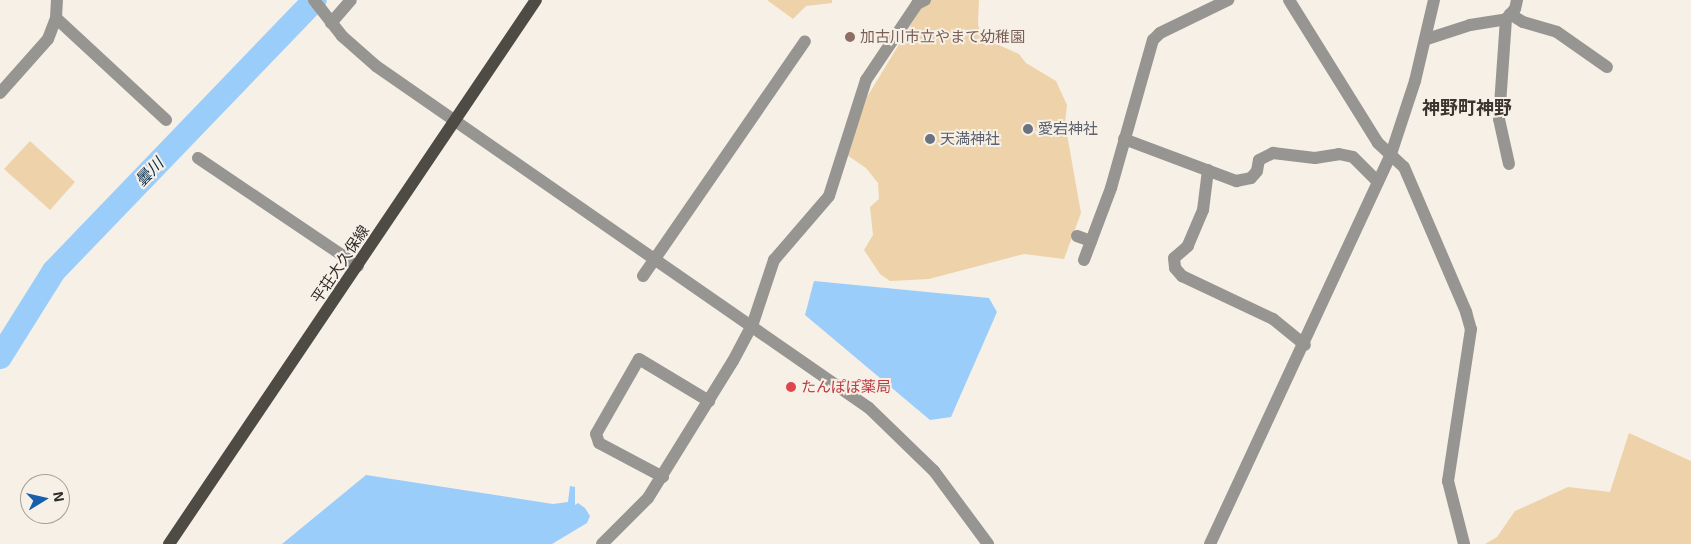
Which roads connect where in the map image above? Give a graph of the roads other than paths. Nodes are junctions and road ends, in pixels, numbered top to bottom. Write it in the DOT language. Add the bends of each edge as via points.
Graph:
graph roads {
  1 [pos="57,0"];
  2 [pos="314,0"];
  3 [pos="351,0"];
  4 [pos="536,0"];
  5 [pos="925,0"];
  6 [pos="1228,0"];
  7 [pos="1289,0"];
  8 [pos="1434,0"];
  9 [pos="1518,0"];
  10 [pos="1508,16"];
  11 [pos="56,18"];
  12 [pos="331,23"];
  13 [pos="1427,39"];
  14 [pos="805,40"];
  15 [pos="1607,67"];
  16 [pos="0,93"];
  17 [pos="166,120"];
  18 [pos="456,123"];
  19 [pos="1124,139"];
  20 [pos="1391,154"];
  21 [pos="198,158"];
  22 [pos="1510,164"];
  23 [pos="1208,170"];
  24 [pos="1378,182"];
  25 [pos="1077,236"];
  26 [pos="1091,241"];
  27 [pos="654,260"];
  28 [pos="1084,260"];
  29 [pos="358,266"];
  30 [pos="643,276"];
  31 [pos="752,326"];
  32 [pos="1305,345"];
  33 [pos="709,401"];
  34 [pos="663,476"];
  35 [pos="169,544"];
  36 [pos="602,544"];
  37 [pos="988,544"];
  38 [pos="1210,544"];
  39 [pos="1464,544"];
  1 -- 11 [label="street"];
  2 -- 12 [label="street"];
  3 -- 12 [label="street"];
  4 -- 18 [label="main road, 平荘大久保線"];
  5 -- 31 [label="street" via="917,4 866,80 829,196 774,260"];
  6 -- 19 [label="street" via="1152,40"];
  7 -- 20 [label="street" via="1378,143"];
  8 -- 13 [label="street"];
  9 -- 10 [label="street"];
  10 -- 13 [label="street" via="1470,24"];
  10 -- 15 [label="street" via="1558,32"];
  10 -- 22 [label="street" via="1499,119"];
  11 -- 16 [label="street" via="48,39"];
  11 -- 17 [label="street"];
  12 -- 18 [label="street" via="376,66"];
  13 -- 20 [label="street"];
  14 -- 27 [label="street"];
  18 -- 27 [label="street"];
  18 -- 29 [label="main road, 平荘大久保線"];
  19 -- 23 [label="street"];
  19 -- 26 [label="street" via="1111,188"];
  20 -- 24 [label="street"];
  20 -- 39 [label="street" via="1404,167 1441,249 1471,329 1448,481"];
  21 -- 29 [label="street"];
  23 -- 24 [label="street" via="1244,181 1251,178 1266,154 1298,154 1315,158 1339,154 1353,157"];
  23 -- 32 [label="street" via="1203,210 1188,246 1174,258 1175,268 1182,276 1273,320"];
  24 -- 32 [label="street"];
  25 -- 26 [label="street"];
  26 -- 28 [label="street"];
  27 -- 30 [label="street"];
  27 -- 31 [label="street"];
  29 -- 35 [label="main road, 平荘大久保線"];
  31 -- 33 [label="street"];
  31 -- 37 [label="street" via="845,391 903,439 957,500"];
  32 -- 38 [label="street"];
  33 -- 34 [label="street"];
  33 -- 34 [label="street" via="639,360 596,434 599,444"];
  34 -- 36 [label="street" via="648,498"];
}
